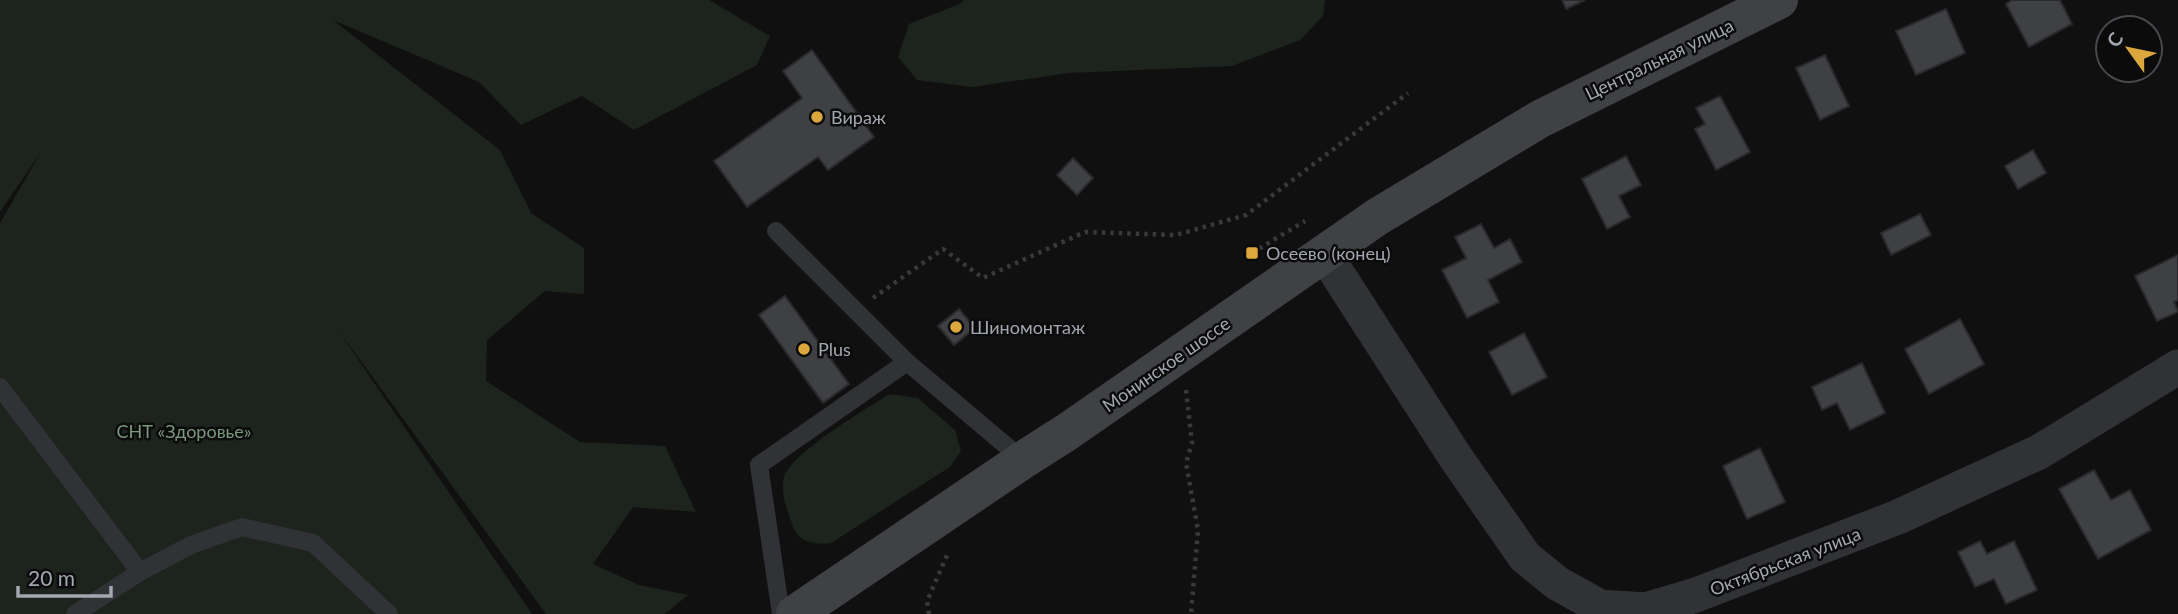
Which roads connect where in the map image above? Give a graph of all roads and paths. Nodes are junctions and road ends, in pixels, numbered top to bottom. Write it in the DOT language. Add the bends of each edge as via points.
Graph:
graph roads {
  1 [pos="1779,0"];
  2 [pos="1408,93"];
  3 [pos="1540,119"];
  4 [pos="776,231"];
  5 [pos="1324,253"];
  6 [pos="855,311"];
  7 [pos="906,362"];
  8 [pos="2178,367"];
  9 [pos="1185,385"];
  10 [pos="0,387"];
  11 [pos="1023,460"];
  12 [pos="139,572"];
  13 [pos="1649,612"];
  14 [pos="75,614"];
  15 [pos="389,614"];
  16 [pos="781,614"];
  17 [pos="795,614"];
  18 [pos="1192,614"];
  1 -- 3 [label="main road, Центральная улица"];
  2 -- 6 [label="path" via="1246,215 1176,235 1085,232 983,278 943,248"];
  3 -- 5 [label="main road, Монинское шоссе"];
  4 -- 6 [label="lane"];
  5 -- 11 [label="main road, Монинское шоссе"];
  5 -- 13 [label="street, Октябрьская улица" via="1525,557 1600,607"];
  6 -- 7 [label="lane"];
  7 -- 11 [label="lane"];
  7 -- 16 [label="lane" via="759,465"];
  8 -- 13 [label="street, Октябрьская улица" via="2039,452 1910,512"];
  9 -- 18 [label="path" via="1192,443 1186,463 1198,530"];
  10 -- 12 [label="lane"];
  11 -- 17 [label="main road, Монинское шоссе"];
  12 -- 14 [label="lane"];
  12 -- 15 [label="lane" via="191,545 242,527 313,543"];
}
